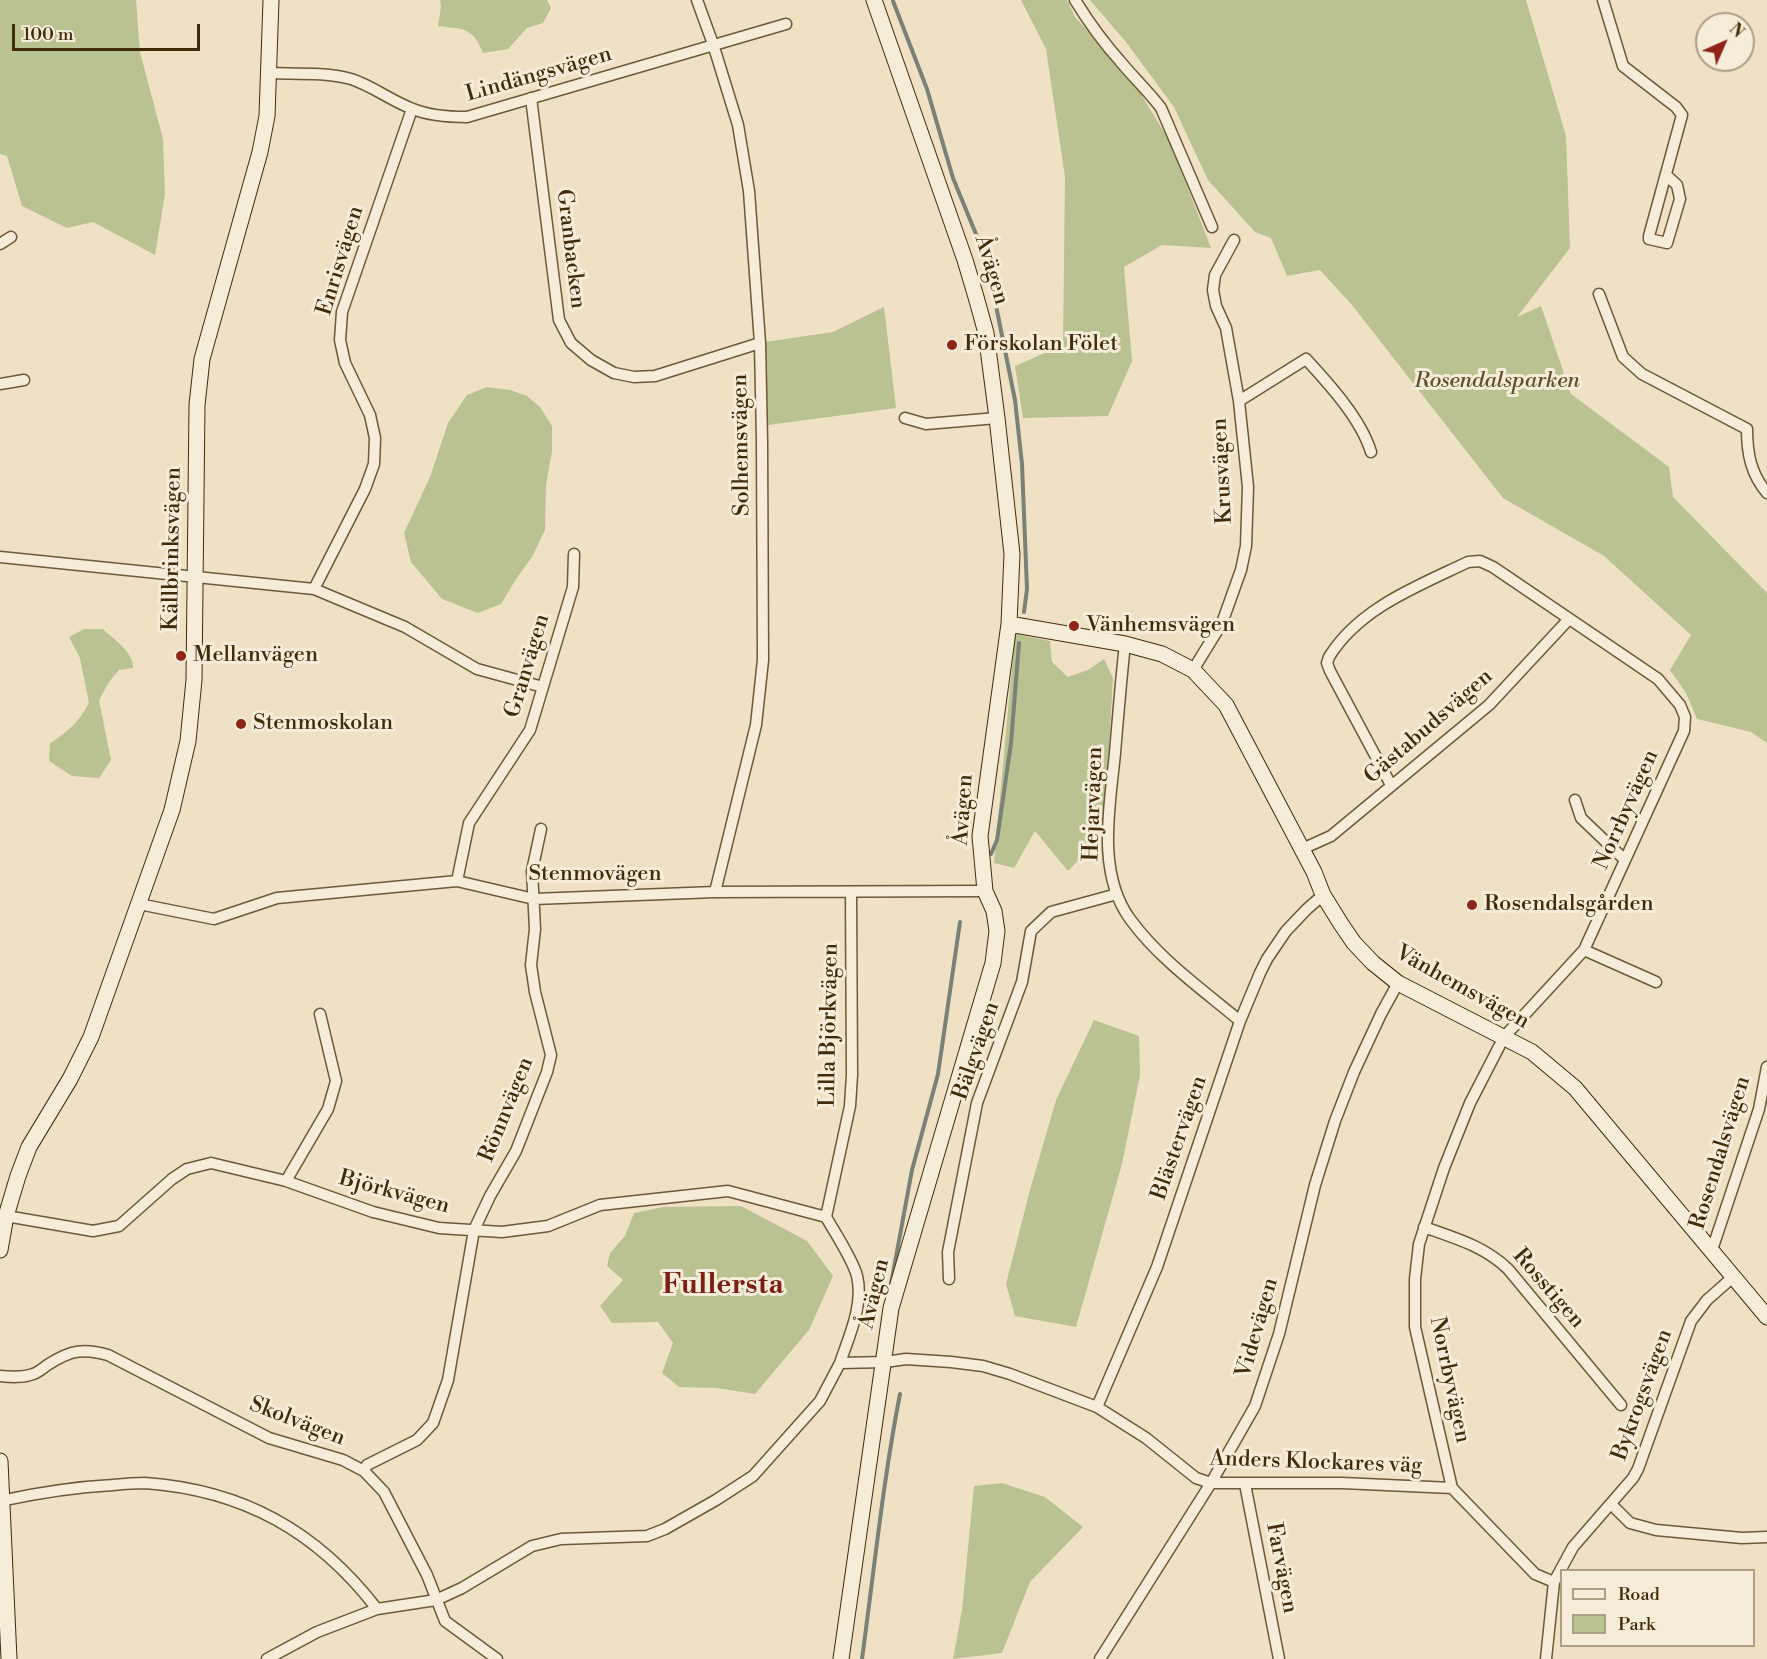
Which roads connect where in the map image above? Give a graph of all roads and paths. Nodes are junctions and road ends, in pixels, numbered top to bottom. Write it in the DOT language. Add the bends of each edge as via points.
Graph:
graph roads {
  1 [pos="271,0"];
  2 [pos="697,0"];
  3 [pos="874,0"];
  4 [pos="1075,0"];
  5 [pos="1603,0"];
  6 [pos="786,24"];
  7 [pos="713,44"];
  8 [pos="268,74"];
  9 [pos="531,98"];
  10 [pos="412,109"];
  11 [pos="1666,175"];
  12 [pos="1212,227"];
  13 [pos="11,237"];
  14 [pos="1233,240"];
  15 [pos="0,244"];
  16 [pos="1599,294"];
  17 [pos="760,343"];
  18 [pos="24,380"];
  19 [pos="0,384"];
  20 [pos="1239,401"];
  21 [pos="905,418"];
  22 [pos="997,418"];
  23 [pos="1371,452"];
  24 [pos="1767,494"];
  25 [pos="574,554"];
  26 [pos="0,557"];
  27 [pos="194,577"];
  28 [pos="314,589"];
  29 [pos="1569,619"];
  30 [pos="1009,624"];
  31 [pos="1125,644"];
  32 [pos="1193,670"];
  33 [pos="543,687"];
  34 [pos="1391,785"];
  35 [pos="1575,800"];
  36 [pos="541,829"];
  37 [pos="1302,849"];
  38 [pos="1625,860"];
  39 [pos="457,881"];
  40 [pos="985,891"];
  41 [pos="715,892"];
  42 [pos="851,892"];
  43 [pos="1117,894"];
  44 [pos="1323,896"];
  45 [pos="534,899"];
  46 [pos="139,904"];
  47 [pos="1584,950"];
  48 [pos="1656,982"];
  49 [pos="1398,983"];
  50 [pos="320,1014"];
  51 [pos="1240,1021"];
  52 [pos="1504,1037"];
  53 [pos="1767,1067"];
  54 [pos="286,1181"];
  55 [pos="6,1216"];
  56 [pos="826,1217"];
  57 [pos="1424,1227"];
  58 [pos="474,1230"];
  59 [pos="0,1250"];
  60 [pos="1712,1250"];
  61 [pos="1733,1277"];
  62 [pos="949,1279"];
  63 [pos="1767,1317"];
  64 [pos="885,1362"];
  65 [pos="840,1363"];
  66 [pos="0,1376"];
  67 [pos="1621,1405"];
  68 [pos="1096,1407"];
  69 [pos="0,1461"];
  70 [pos="364,1470"];
  71 [pos="1211,1483"];
  72 [pos="1245,1484"];
  73 [pos="1452,1488"];
  74 [pos="1,1500"];
  75 [pos="1611,1504"];
  76 [pos="1767,1537"];
  77 [pos="1561,1569"];
  78 [pos="1560,1571"];
  79 [pos="1554,1582"];
  80 [pos="436,1600"];
  81 [pos="377,1609"];
  82 [pos="9,1659"];
  83 [pos="267,1659"];
  84 [pos="497,1659"];
  85 [pos="841,1659"];
  86 [pos="1100,1659"];
  87 [pos="1279,1659"];
  88 [pos="1546,1659"];
  1 -- 8 [label="street, Källbrinksvägen"];
  2 -- 7 [label="street, Solhemsvägen"];
  3 -- 22 [label="street, Åvägen" via="962,249 986,333"];
  4 -- 12 [label="street" via="1161,108"];
  5 -- 11 [label="street" via="1623,66 1682,116"];
  6 -- 7 [label="street, Lindängsvägen"];
  7 -- 9 [label="street, Lindängsvägen"];
  7 -- 17 [label="street, Solhemsvägen" via="738,125 749,191"];
  8 -- 10 [label="street, Lindängsvägen" via="348,79"];
  8 -- 27 [label="street, Källbrinksvägen" via="267,116 260,152 202,359 196,405"];
  9 -- 10 [label="street, Lindängsvägen" via="467,117 438,116"];
  9 -- 17 [label="street, Granbacken" via="559,320 571,343 614,373 634,377 655,376"];
  10 -- 28 [label="street, Enrisvägen" via="342,312 340,340 345,363 370,415 375,438 374,464"];
  11 -- 11 [label="street" via="1677,185 1680,199 1667,243 1654,242 1649,236"];
  13 -- 15 [label="street"];
  14 -- 20 [label="street, Krusvägen" via="1215,275 1213,290 1226,328"];
  16 -- 24 [label="street" via="1623,357 1642,375 1747,429 1751,469"];
  17 -- 41 [label="street, Solhemsvägen" via="764,652 756,725"];
  18 -- 19 [label="street"];
  20 -- 23 [label="street, Krusvägen" via="1306,358 1367,436"];
  20 -- 32 [label="street, Krusvägen" via="1248,487 1246,546 1222,624"];
  21 -- 22 [label="street" via="926,424"];
  22 -- 30 [label="street, Åvägen" via="1012,554"];
  25 -- 33 [label="street, Granvägen" via="573,587"];
  26 -- 27 [label="street"];
  27 -- 28 [label="street"];
  27 -- 46 [label="street, Källbrinksvägen" via="194,680 188,741 172,810"];
  28 -- 33 [label="street" via="405,627 477,669"];
  29 -- 34 [label="street, Gästabudsvägen" via="1489,705"];
  29 -- 34 [label="street, Norrbyvägen" via="1480,561 1468,562 1395,598 1359,621 1327,663"];
  29 -- 38 [label="street, Norrbyvägen" via="1658,679 1685,717 1684,731"];
  30 -- 31 [label="street, Vänhemsvägen"];
  30 -- 40 [label="street, Åvägen" via="980,836"];
  31 -- 32 [label="street, Vänhemsvägen" via="1162,654"];
  31 -- 43 [label="street, Hejarvägen" via="1108,830 1109,863"];
  32 -- 37 [label="street, Vänhemsvägen" via="1226,705"];
  33 -- 39 [label="street, Granvägen" via="530,730 469,823"];
  34 -- 37 [label="street, Gästabudsvägen" via="1331,836"];
  35 -- 38 [label="street" via="1581,818"];
  36 -- 45 [label="street, Rönnvägen" via="532,871"];
  37 -- 44 [label="street, Vänhemsvägen"];
  38 -- 47 [label="street, Norrbyvägen"];
  39 -- 45 [label="street, Stenmovägen"];
  39 -- 46 [label="street, Stenmovägen" via="277,898 214,919"];
  40 -- 42 [label="street, Stenmovägen"];
  40 -- 64 [label="street, Åvägen" via="997,931 993,963 891,1308"];
  41 -- 42 [label="street, Stenmovägen"];
  41 -- 45 [label="street, Stenmovägen"];
  42 -- 56 [label="street, Lilla Björkvägen" via="850,1096"];
  43 -- 51 [label="street, Hejarvägen" via="1129,918 1159,951"];
  43 -- 62 [label="street, Bälgvägen" via="1052,912 1031,931 1022,982 977,1103 948,1252"];
  44 -- 49 [label="street, Vänhemsvägen" via="1354,943"];
  44 -- 51 [label="street, Blästervägen" via="1286,931 1267,959"];
  45 -- 58 [label="street, Rönnvägen" via="531,965 550,1055 547,1072 516,1151"];
  46 -- 55 [label="street, Källbrinksvägen" via="91,1037 29,1147"];
  47 -- 48 [label="street"];
  47 -- 52 [label="street, Norrbyvägen"];
  49 -- 52 [label="street, Vänhemsvägen"];
  49 -- 71 [label="street, Videvägen" via="1353,1072 1335,1121 1315,1185 1279,1334 1255,1406"];
  50 -- 54 [label="street" via="336,1081 328,1110"];
  51 -- 68 [label="street, Blästervägen" via="1157,1267"];
  52 -- 57 [label="street, Norrbyvägen" via="1456,1135"];
  52 -- 60 [label="street, Vänhemsvägen" via="1532,1052 1575,1088"];
  53 -- 60 [label="street, Rosendalsvägen" via="1759,1108"];
  54 -- 55 [label="street, Björkvägen" via="211,1163 187,1169 172,1179 119,1226 93,1231"];
  54 -- 58 [label="street, Björkvägen" via="373,1212 439,1228"];
  55 -- 59 [label="street, Källbrinksvägen"];
  56 -- 58 [label="street, Björkvägen" via="728,1191 600,1205 548,1226 502,1232"];
  56 -- 65 [label="street" via="857,1274 859,1292 856,1316"];
  57 -- 67 [label="street, Rosstigen" via="1471,1243 1497,1258"];
  57 -- 73 [label="street, Norrbyvägen" via="1414,1279 1415,1327"];
  58 -- 70 [label="street, Rönnvägen" via="447,1380 433,1423 417,1440"];
  60 -- 61 [label="street, Vänhemsvägen"];
  61 -- 63 [label="street, Vänhemsvägen"];
  61 -- 75 [label="street, Bykrogsvägen" via="1691,1321 1638,1469"];
  64 -- 65 [label="street, Anders Klockares väg"];
  64 -- 68 [label="street, Anders Klockares väg" via="906,1359 983,1366"];
  64 -- 85 [label="street, Åvägen"];
  65 -- 80 [label="street" via="820,1401 768,1461 716,1500 647,1536 561,1539 532,1546"];
  66 -- 70 [label="street, Skolvägen" via="32,1375 64,1354 94,1351 269,1438"];
  68 -- 71 [label="street, Anders Klockares väg" via="1146,1438 1196,1478"];
  69 -- 74 [label="street"];
  70 -- 80 [label="street, Skolvägen" via="384,1492"];
  71 -- 72 [label="street, Anders Klockares väg"];
  71 -- 86 [label="street, Videvägen"];
  72 -- 73 [label="street, Anders Klockares väg"];
  72 -- 87 [label="street, Farvägen"];
  73 -- 79 [label="street" via="1535,1574"];
  74 -- 81 [label="street" via="82,1487 143,1483 219,1496 255,1508 328,1554"];
  74 -- 82 [label="street"];
  75 -- 76 [label="street" via="1630,1523 1656,1530"];
  75 -- 77 [label="street, Bykrogsvägen" via="1573,1547"];
  78 -- 79 [label="street, Bykrogsvägen"];
  79 -- 88 [label="street, Bykrogsvägen"];
  80 -- 81 [label="street"];
  80 -- 84 [label="street, Skolvägen" via="445,1621"];
  81 -- 83 [label="street" via="317,1632"];
}
